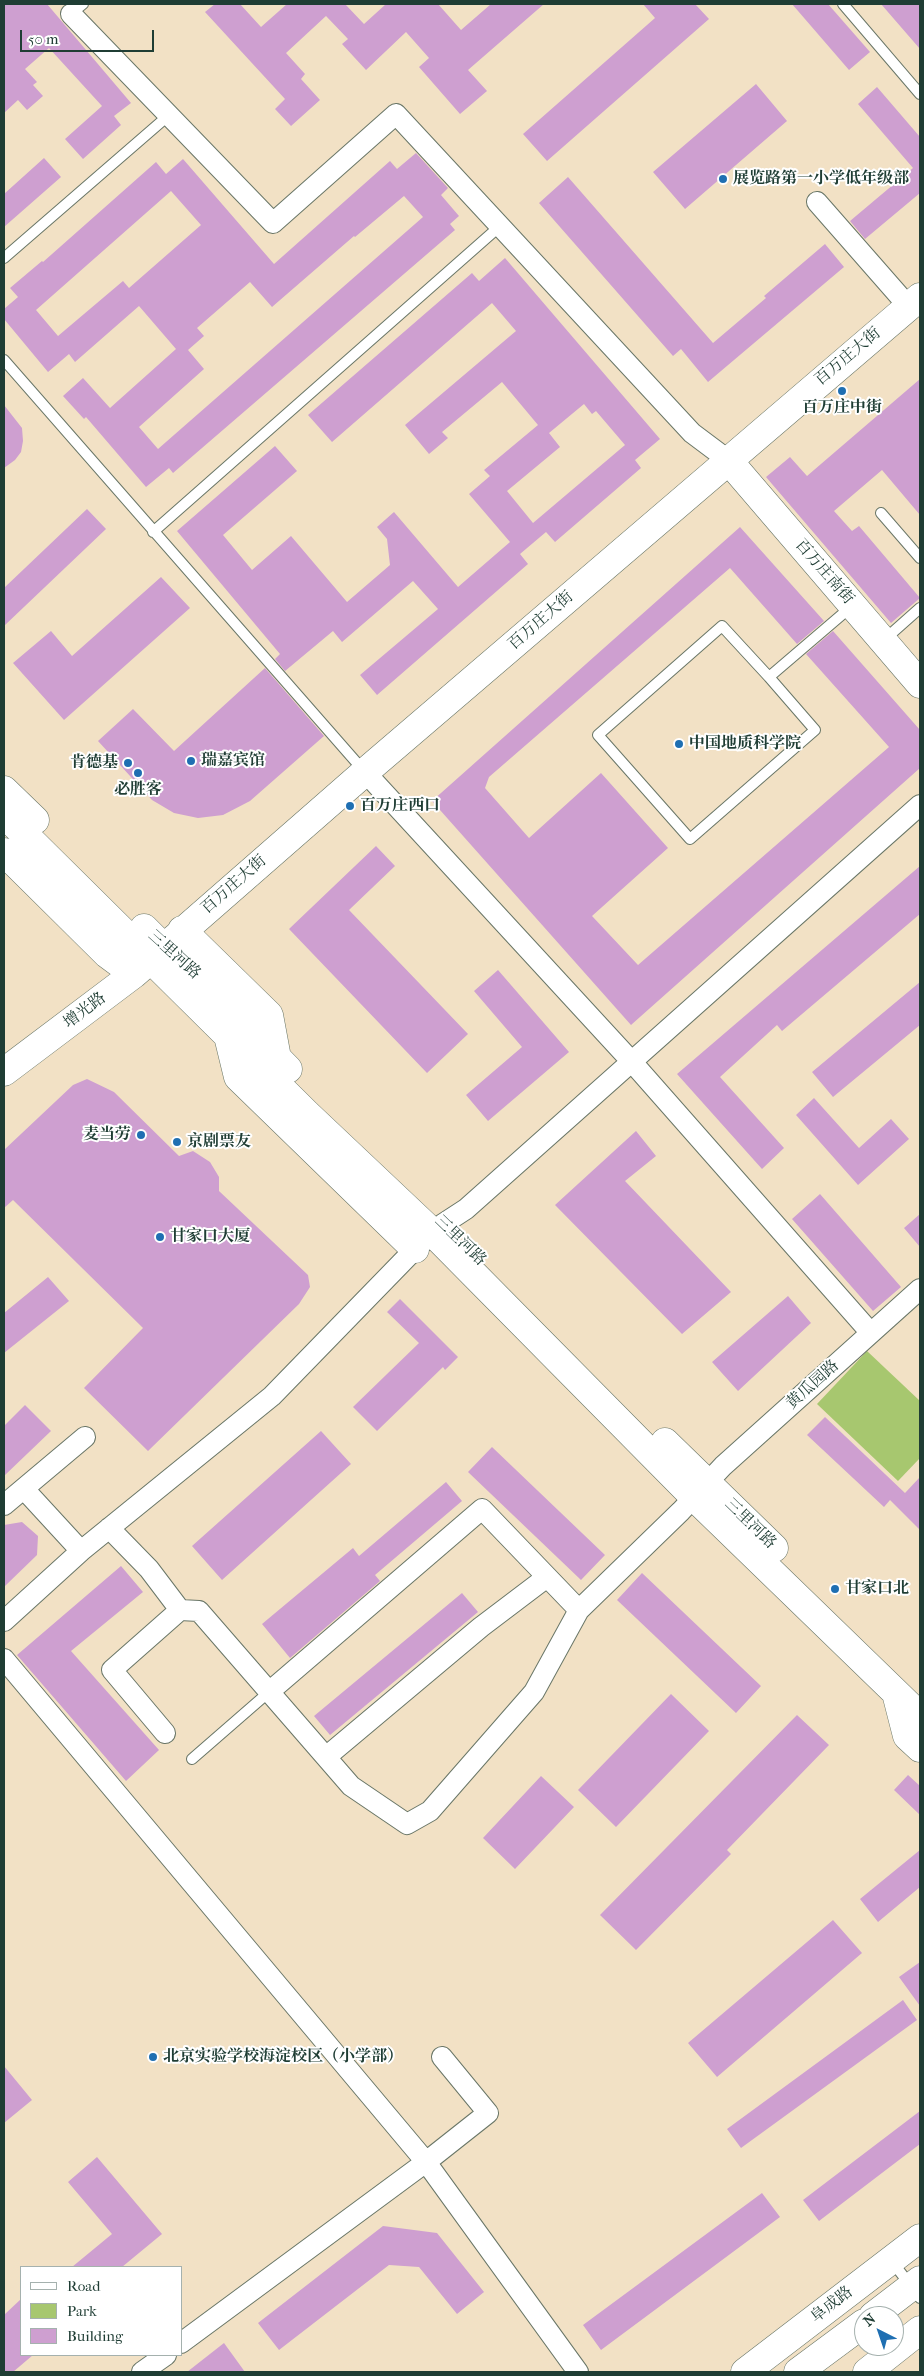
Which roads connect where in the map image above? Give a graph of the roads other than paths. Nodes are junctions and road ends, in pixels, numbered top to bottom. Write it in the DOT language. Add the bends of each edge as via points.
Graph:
graph roads {
  1 [pos="843,4"];
  2 [pos="77,9"];
  3 [pos="920,94"];
  4 [pos="169,116"];
  5 [pos="817,202"];
  6 [pos="500,226"];
  7 [pos="4,258"];
  8 [pos="915,302"];
  9 [pos="4,360"];
  10 [pos="728,460"];
  11 [pos="881,513"];
  12 [pos="153,532"];
  13 [pos="920,558"];
  14 [pos="852,605"];
  15 [pos="920,608"];
  16 [pos="883,641"];
  17 [pos="769,677"];
  18 [pos="920,684"];
  19 [pos="365,772"];
  20 [pos="4,790"];
  21 [pos="920,805"];
  22 [pos="4,814"];
  23 [pos="4,852"];
  24 [pos="157,952"];
  25 [pos="632,1062"];
  26 [pos="4,1072"];
  27 [pos="430,1235"];
  28 [pos="920,1289"];
  29 [pos="870,1332"];
  30 [pos="85,1437"];
  31 [pos="24,1489"];
  32 [pos="701,1490"];
  33 [pos="4,1506"];
  34 [pos="109,1528"];
  35 [pos="81,1551"];
  36 [pos="547,1577"];
  37 [pos="180,1610"];
  38 [pos="579,1610"];
  39 [pos="4,1620"];
  40 [pos="4,1659"];
  41 [pos="908,1690"];
  42 [pos="269,1692"];
  43 [pos="920,1716"];
  44 [pos="165,1733"];
  45 [pos="920,1748"];
  46 [pos="326,1757"];
  47 [pos="192,1759"];
  48 [pos="442,2057"];
  49 [pos="426,2162"];
  50 [pos="920,2238"];
  51 [pos="890,2260"];
  52 [pos="917,2288"];
  53 [pos="889,2306"];
  54 [pos="854,2330"];
  55 [pos="920,2330"];
  56 [pos="182,2342"];
  57 [pos="165,2356"];
  58 [pos="142,2372"];
  59 [pos="578,2372"];
  60 [pos="745,2372"];
  61 [pos="798,2372"];
  62 [pos="867,2372"];
  1 -- 3 [label="lane"];
  2 -- 4 [label="street"];
  4 -- 6 [label="street" via="273,223 396,114"];
  4 -- 7 [label="lane"];
  5 -- 8 [label="street"];
  6 -- 10 [label="street" via="692,433"];
  6 -- 12 [label="lane"];
  8 -- 10 [label="main road, 百万庄大街"];
  9 -- 12 [label="lane"];
  10 -- 14 [label="main road, 百万庄南街"];
  10 -- 19 [label="main road, 百万庄大街"];
  11 -- 13 [label="lane"];
  12 -- 19 [label="lane"];
  14 -- 16 [label="main road, 百万庄南街"];
  14 -- 17 [label="lane"];
  15 -- 16 [label="lane"];
  16 -- 18 [label="main road, 百万庄南街"];
  17 -- 17 [label="lane" via="815,730 690,839 598,735 722,626"];
  19 -- 24 [label="main road, 百万庄大街"];
  19 -- 25 [label="street"];
  20 -- 24 [label="main road, 三里河路"];
  21 -- 25 [label="street"];
  22 -- 24 [label="main road, 三里河路"];
  23 -- 24 [label="main road, 三里河路" via="108,954"];
  24 -- 26 [label="main road, 增光路"];
  24 -- 27 [label="main road, 三里河路" via="181,959 277,1058"];
  24 -- 27 [label="main road, 三里河路" via="227,1035 238,1077"];
  25 -- 27 [label="street" via="466,1210"];
  25 -- 29 [label="street"];
  27 -- 32 [label="main road, 三里河路"];
  27 -- 34 [label="street" via="272,1396"];
  28 -- 29 [label="street, 黄瓜园路"];
  29 -- 32 [label="street, 黄瓜园路"];
  30 -- 31 [label="street"];
  31 -- 33 [label="street"];
  31 -- 35 [label="street"];
  32 -- 38 [label="street, 黄瓜园路"];
  32 -- 41 [label="main road, 三里河路"];
  34 -- 35 [label="street"];
  34 -- 37 [label="street" via="149,1569"];
  35 -- 39 [label="street"];
  36 -- 38 [label="street"];
  36 -- 42 [label="street" via="482,1510"];
  36 -- 46 [label="street" via="481,1627"];
  37 -- 42 [label="street" via="199,1611"];
  37 -- 44 [label="street" via="112,1670"];
  38 -- 46 [label="street, 黄瓜园路" via="534,1692 430,1811 407,1824 351,1786"];
  40 -- 49 [label="street"];
  41 -- 43 [label="main road, 三里河路"];
  41 -- 45 [label="main road" via="907,1736"];
  42 -- 46 [label="street"];
  42 -- 47 [label="lane"];
  48 -- 49 [label="street" via="488,2112"];
  49 -- 56 [label="street"];
  49 -- 59 [label="street"];
  50 -- 51 [label="main road, 阜成路"];
  51 -- 52 [label="lane"];
  51 -- 60 [label="main road, 阜成路"];
  52 -- 53 [label="main road"];
  54 -- 61 [label="main road, 阜成路"];
  55 -- 62 [label="main road"];
  57 -- 58 [label="street"];
}
